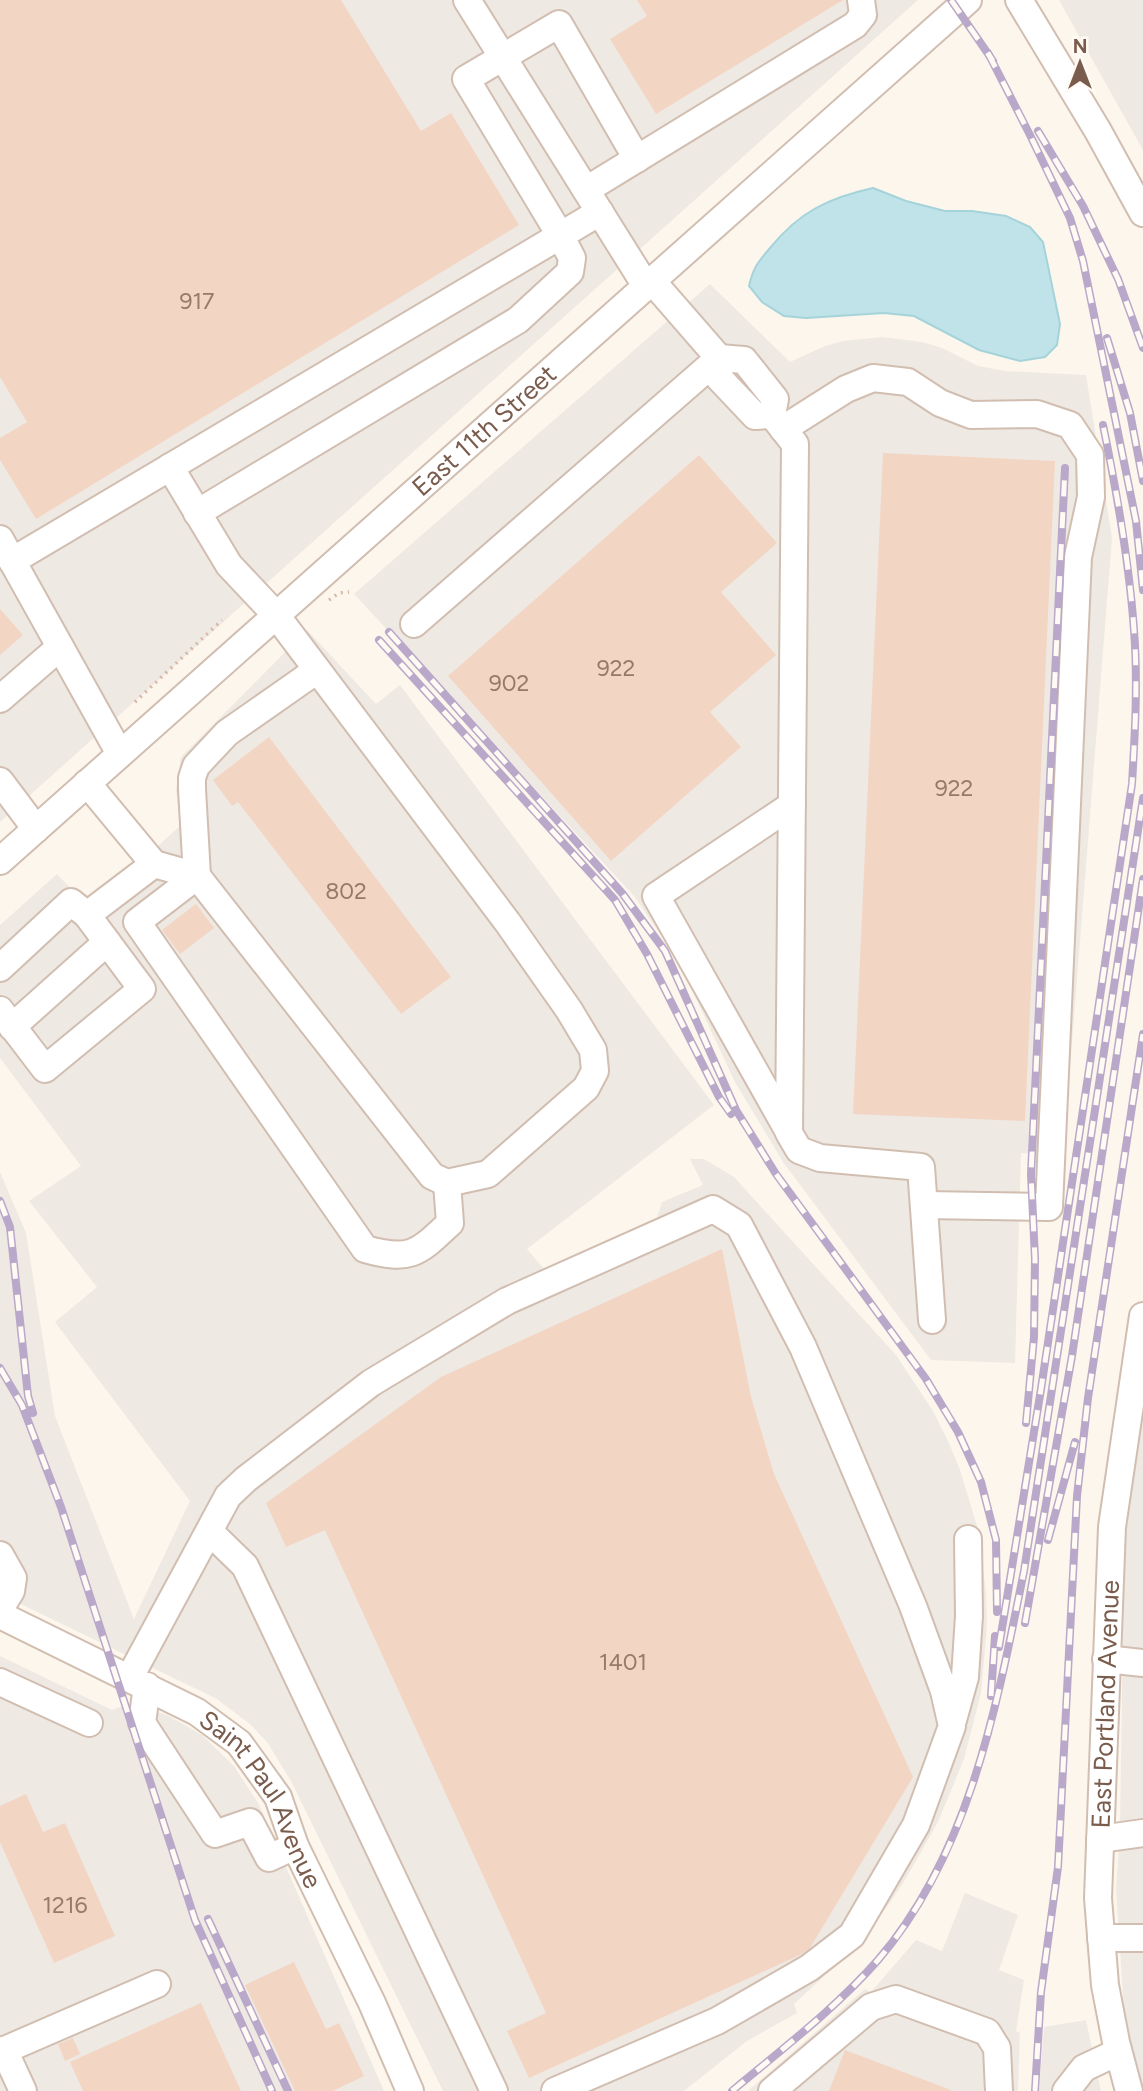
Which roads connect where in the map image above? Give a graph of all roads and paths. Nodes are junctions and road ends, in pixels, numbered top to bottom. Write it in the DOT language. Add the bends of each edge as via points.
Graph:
graph roads {
  1 [pos="467,0"];
  2 [pos="861,0"];
  3 [pos="968,0"];
  4 [pos="1019,0"];
  5 [pos="503,57"];
  6 [pos="637,159"];
  7 [pos="593,201"];
  8 [pos="1143,213"];
  9 [pos="560,235"];
  10 [pos="649,283"];
  11 [pos="719,358"];
  12 [pos="778,422"];
  13 [pos="170,467"];
  14 [pos="197,513"];
  15 [pos="6,550"];
  16 [pos="349,592"];
  17 [pos="329,600"];
  18 [pos="276,615"];
  19 [pos="222,620"];
  20 [pos="414,624"];
  21 [pos="60,647"];
  22 [pos="317,670"];
  23 [pos="0,699"];
  24 [pos="135,702"];
  25 [pos="120,754"];
  26 [pos="0,781"];
  27 [pos="88,783"];
  28 [pos="792,805"];
  29 [pos="36,829"];
  30 [pos="0,861"];
  31 [pos="154,864"];
  32 [pos="197,876"];
  33 [pos="87,915"];
  34 [pos="107,942"];
  35 [pos="0,968"];
  36 [pos="6,1018"];
  37 [pos="789,1133"];
  38 [pos="447,1183"];
  39 [pos="923,1205"];
  40 [pos="1143,1316"];
  41 [pos="932,1320"];
  42 [pos="1138,1390"];
  43 [pos="210,1532"];
  44 [pos="968,1539"];
  45 [pos="0,1555"];
  46 [pos="0,1609"];
  47 [pos="0,1615"];
  48 [pos="1106,1660"];
  49 [pos="1143,1663"];
  50 [pos="138,1681"];
  51 [pos="0,1682"];
  52 [pos="89,1723"];
  53 [pos="952,1726"];
  54 [pos="1143,1833"];
  55 [pos="1100,1839"];
  56 [pos="295,1846"];
  57 [pos="1101,1938"];
  58 [pos="1143,1938"];
  59 [pos="157,1984"];
  60 [pos="2,2051"];
  61 [pos="1118,2052"];
  62 [pos="23,2091"];
  63 [pos="410,2091"];
  64 [pos="494,2091"];
  65 [pos="555,2091"];
  66 [pos="772,2091"];
  67 [pos="999,2091"];
  68 [pos="1066,2091"];
  69 [pos="1129,2091"];
  1 -- 5 [label="street"];
  2 -- 6 [label="street" via="863,15 855,25"];
  3 -- 10 [label="street, East 11th Street"];
  4 -- 8 [label="street"];
  5 -- 6 [label="street" via="559,24"];
  5 -- 7 [label="street"];
  5 -- 9 [label="street" via="466,79"];
  6 -- 7 [label="street"];
  7 -- 9 [label="street"];
  7 -- 10 [label="street"];
  9 -- 13 [label="street"];
  9 -- 14 [label="street" via="572,258 570,272 518,320"];
  10 -- 11 [label="street"];
  10 -- 18 [label="street, East 11th Street"];
  11 -- 12 [label="street" via="719,378 755,416"];
  11 -- 20 [label="street"];
  12 -- 28 [label="street" via="795,444"];
  12 -- 39 [label="street" via="873,378 908,382 940,403 971,415 1037,414 1070,425 1090,455 1091,497 1078,557 1049,1207"];
  13 -- 14 [label="street"];
  13 -- 15 [label="street"];
  14 -- 18 [label="street" via="229,565"];
  15 -- 21 [label="street"];
  16 -- 17 [label="path"];
  18 -- 22 [label="street"];
  18 -- 25 [label="street, East 11th Street"];
  19 -- 24 [label="path"];
  21 -- 23 [label="street"];
  21 -- 25 [label="street"];
  22 -- 32 [label="street" via="227,733 196,766 192,789"];
  22 -- 38 [label="street" via="508,923 593,1050 594,1071 586,1088 488,1174"];
  25 -- 27 [label="street, East 11th Street"];
  26 -- 29 [label="street"];
  27 -- 29 [label="street, East 11th Street"];
  27 -- 31 [label="street"];
  28 -- 37 [label="street"];
  28 -- 37 [label="street" via="656,896"];
  29 -- 30 [label="street, East 11th Street"];
  31 -- 32 [label="street"];
  31 -- 33 [label="street"];
  32 -- 38 [label="street" via="432,1176"];
  32 -- 38 [label="street" via="137,922 365,1249 390,1256 420,1251 450,1223"];
  33 -- 34 [label="street"];
  33 -- 35 [label="street" via="71,902"];
  34 -- 36 [label="street"];
  34 -- 36 [label="street" via="142,989 45,1069"];
  37 -- 39 [label="street" via="799,1150 820,1158 921,1167"];
  39 -- 41 [label="street"];
  40 -- 42 [label="street, East Portland Avenue"];
  42 -- 48 [label="street, East Portland Avenue" via="1112,1527"];
  43 -- 50 [label="street" via="180,1581"];
  43 -- 53 [label="street" via="228,1496 246,1479 371,1384 507,1301 713,1209 739,1225 803,1347 913,1606"];
  43 -- 64 [label="street" via="246,1566"];
  44 -- 53 [label="street" via="965,1677"];
  45 -- 46 [label="street" via="13,1578"];
  47 -- 50 [label="street, Saint Paul Avenue"];
  48 -- 49 [label="street"];
  48 -- 55 [label="street, East Portland Avenue"];
  50 -- 56 [label="street, Saint Paul Avenue" via="197,1712 239,1742 278,1797"];
  50 -- 56 [label="street" via="142,1723 215,1834 250,1822 269,1858"];
  51 -- 52 [label="street"];
  53 -- 65 [label="street" via="916,1825 852,1935 809,1968 717,2021"];
  54 -- 55 [label="street"];
  55 -- 57 [label="street, East Portland Avenue"];
  56 -- 63 [label="street, Saint Paul Avenue"];
  57 -- 58 [label="street"];
  57 -- 61 [label="street, East Portland Avenue"];
  59 -- 60 [label="street"];
  60 -- 62 [label="street"];
  61 -- 68 [label="street" via="1084,2068"];
  61 -- 69 [label="street, East Portland Avenue"];
  66 -- 67 [label="street" via="871,2007 896,1999 987,2032 997,2048"];
}
